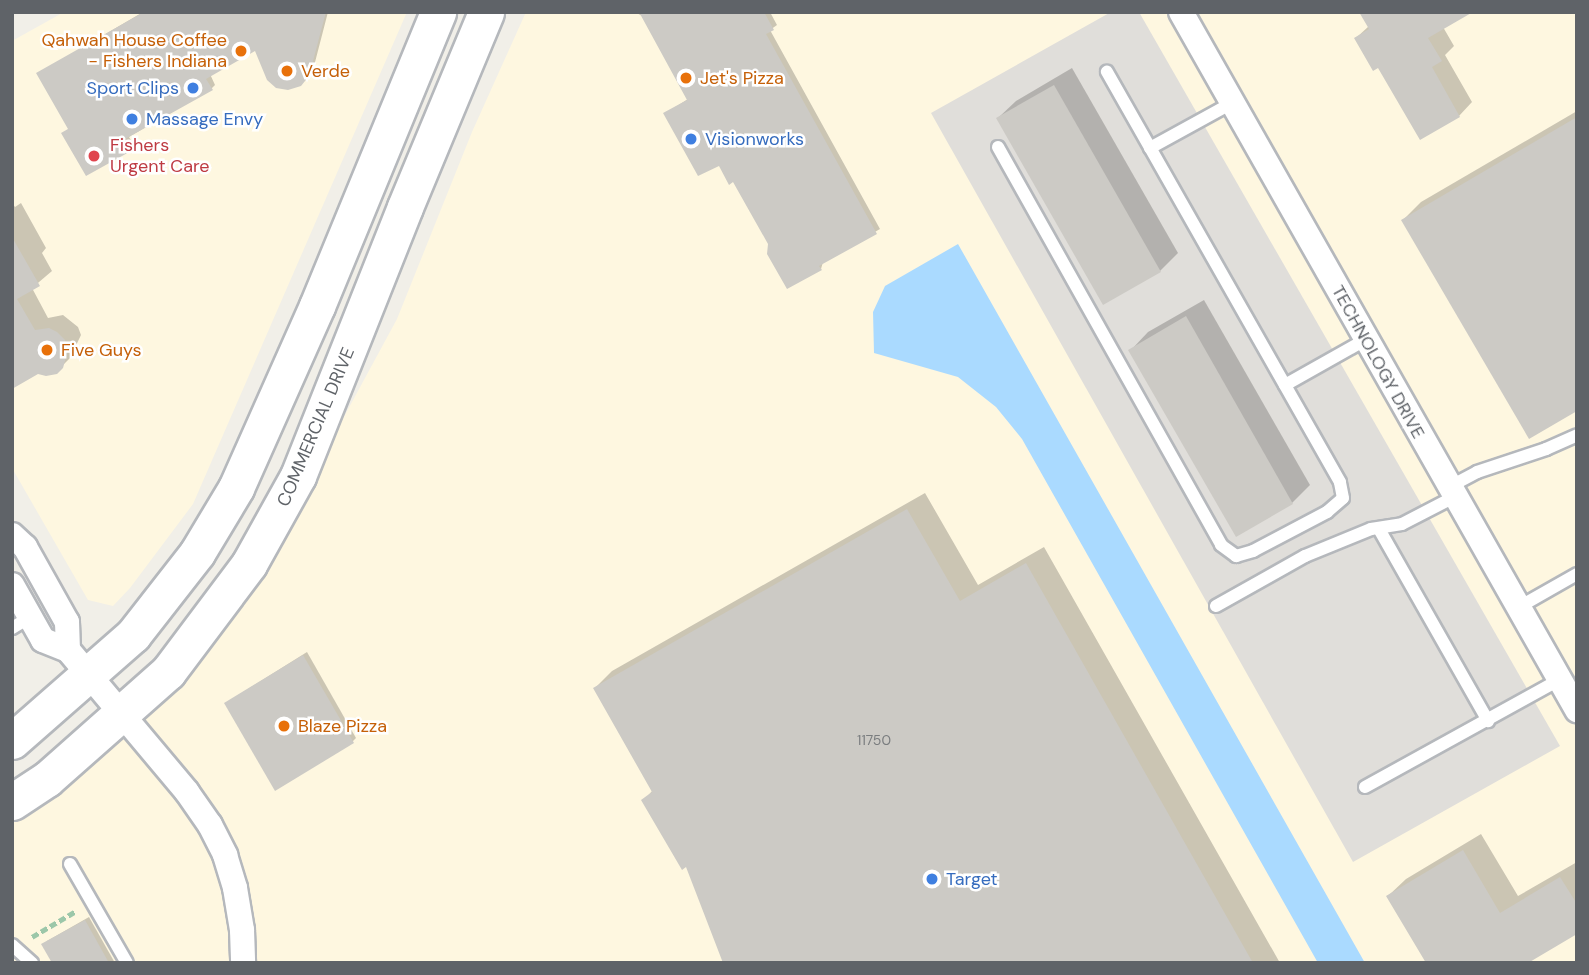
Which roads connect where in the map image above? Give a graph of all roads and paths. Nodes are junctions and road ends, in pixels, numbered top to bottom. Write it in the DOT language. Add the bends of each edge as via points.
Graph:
graph roads {
  1 [pos="438,12"];
  2 [pos="486,12"];
  3 [pos="1181,12"];
  4 [pos="1107,72"];
  5 [pos="1232,103"];
  6 [pos="998,147"];
  7 [pos="1150,148"];
  8 [pos="1365,340"];
  9 [pos="1285,385"];
  10 [pos="1577,435"];
  11 [pos="1451,492"];
  12 [pos="1379,529"];
  13 [pos="12,535"];
  14 [pos="1577,573"];
  15 [pos="12,585"];
  16 [pos="1216,606"];
  17 [pos="1519,607"];
  18 [pos="21,623"];
  19 [pos="1559,680"];
  20 [pos="96,684"];
  21 [pos="1577,710"];
  22 [pos="1488,721"];
  23 [pos="12,741"];
  24 [pos="1365,787"];
  25 [pos="12,802"];
  26 [pos="70,864"];
  27 [pos="92,902"];
  28 [pos="31,938"];
  29 [pos="12,945"];
  30 [pos="32,963"];
  31 [pos="127,963"];
  32 [pos="243,963"];
  1 -- 20 [label="street, COMMERCIAL DRIVE" via="236,488 172,588"];
  2 -- 20 [label="street, COMMERCIAL DRIVE" via="342,371 277,518 249,564 168,672"];
  3 -- 5 [label="street, TECHNOLOGY DRIVE"];
  4 -- 7 [label="lane"];
  5 -- 7 [label="lane"];
  5 -- 8 [label="street, TECHNOLOGY DRIVE"];
  6 -- 9 [label="lane" via="1221,545 1236,556 1327,512 1343,498 1340,482"];
  7 -- 9 [label="lane"];
  8 -- 9 [label="lane"];
  8 -- 11 [label="street, TECHNOLOGY DRIVE"];
  10 -- 11 [label="lane" via="1477,472"];
  11 -- 12 [label="lane" via="1402,524"];
  11 -- 17 [label="street, TECHNOLOGY DRIVE"];
  12 -- 16 [label="lane" via="1305,556"];
  12 -- 22 [label="lane"];
  13 -- 20 [label="street" via="25,547"];
  14 -- 17 [label="lane"];
  15 -- 18 [label="street"];
  17 -- 19 [label="street, TECHNOLOGY DRIVE"];
  18 -- 20 [label="street"];
  19 -- 21 [label="street, TECHNOLOGY DRIVE"];
  19 -- 22 [label="lane"];
  20 -- 23 [label="street, COMMERCIAL DRIVE"];
  20 -- 25 [label="street, COMMERCIAL DRIVE" via="47,779"];
  20 -- 32 [label="street" via="187,792 217,838 235,888"];
  22 -- 24 [label="lane"];
  26 -- 27 [label="lane"];
  27 -- 28 [label="path"];
  27 -- 31 [label="lane"];
  29 -- 30 [label="lane"];
}
